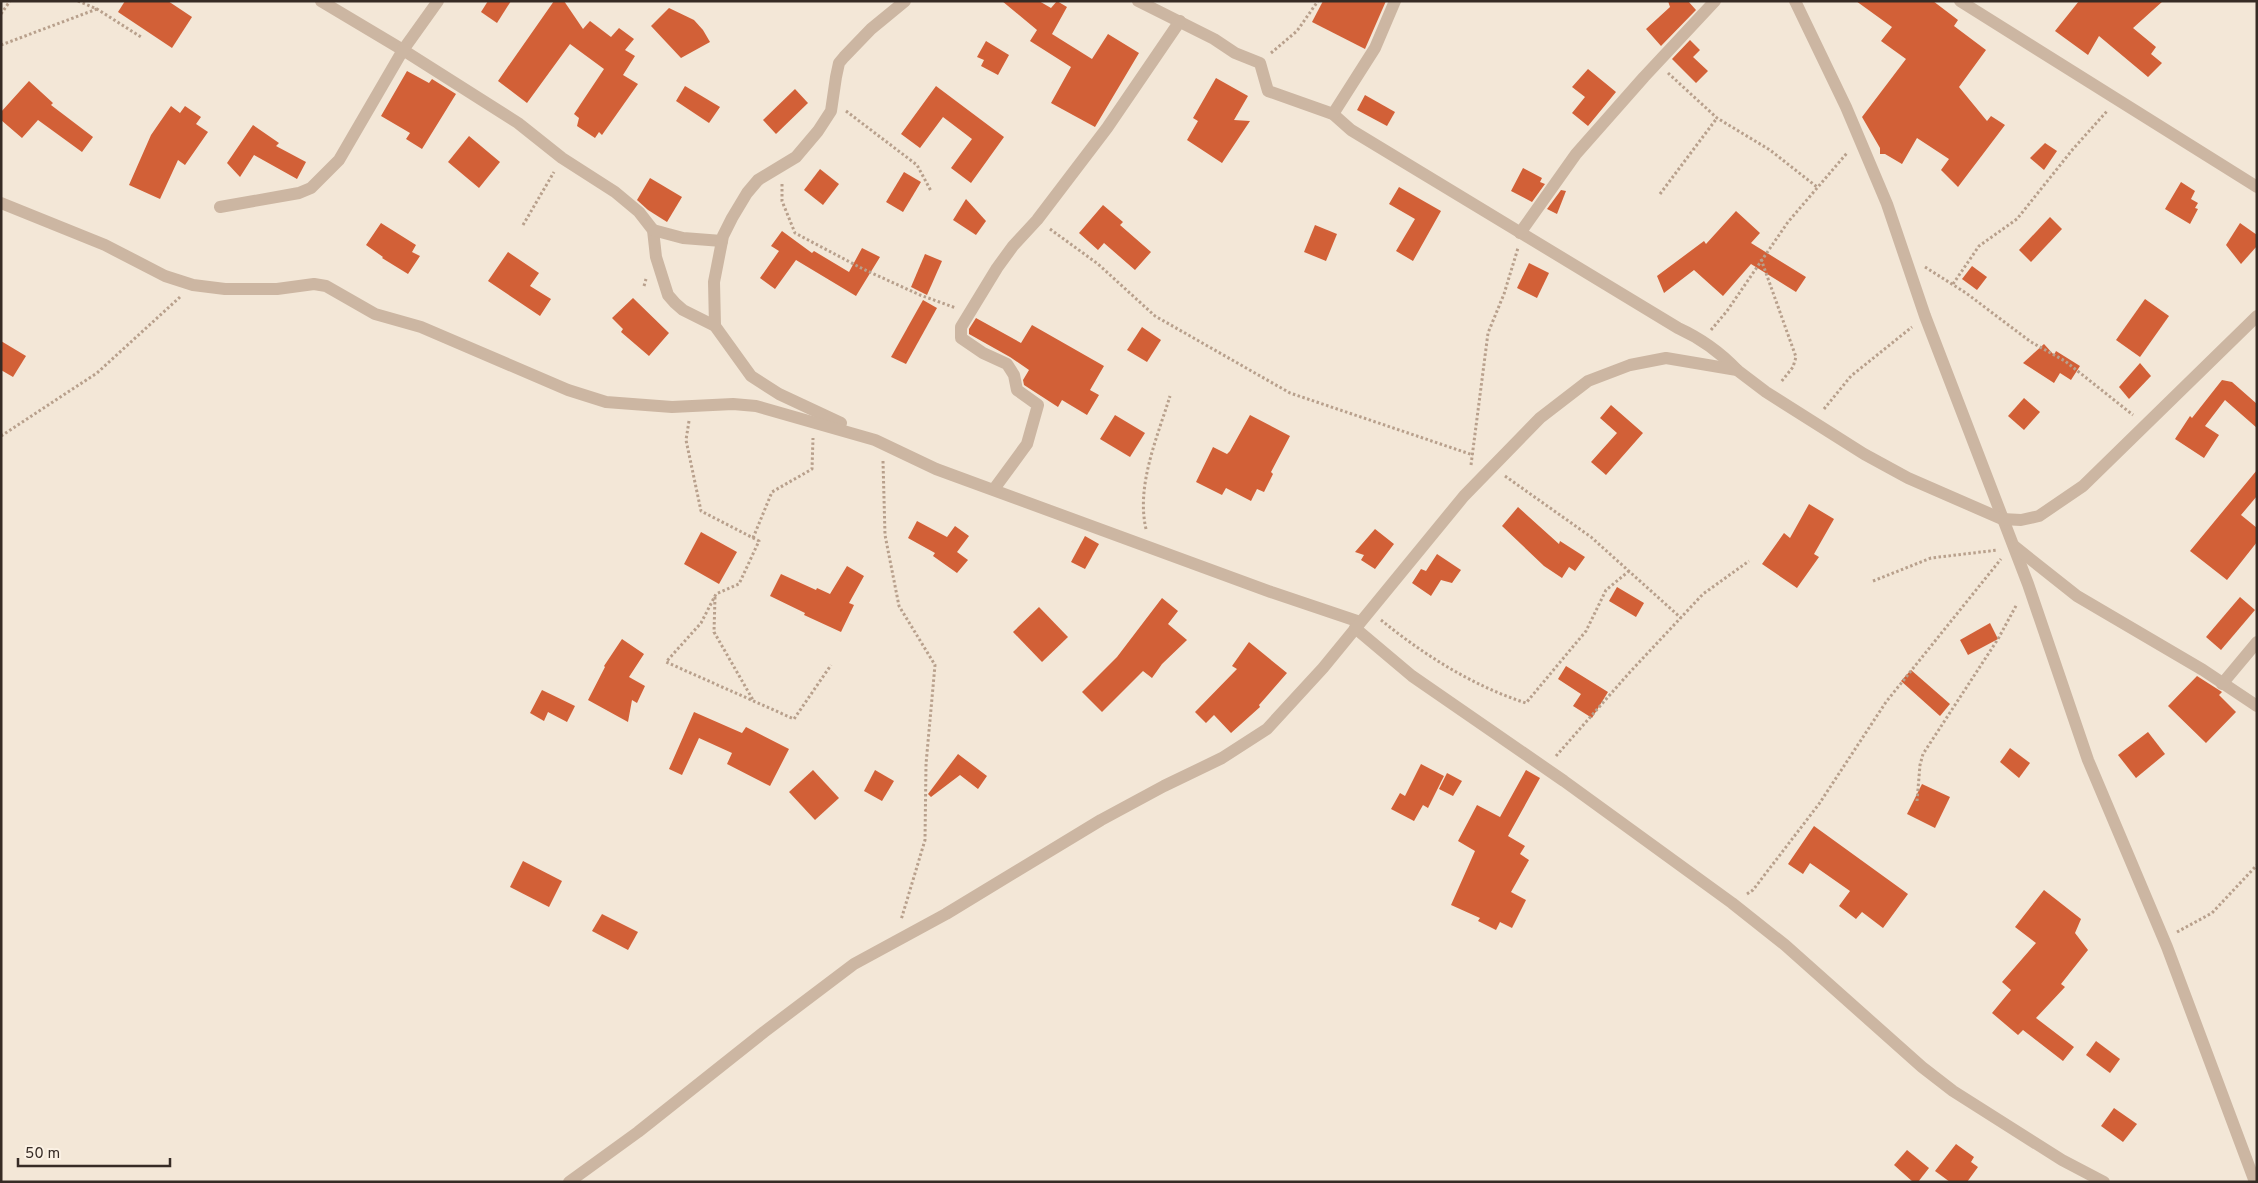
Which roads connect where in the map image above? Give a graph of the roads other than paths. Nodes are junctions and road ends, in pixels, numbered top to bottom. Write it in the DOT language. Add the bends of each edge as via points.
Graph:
graph roads {
  1 [pos="321,1"];
  2 [pos="438,1"];
  3 [pos="905,1"];
  4 [pos="1138,1"];
  5 [pos="1395,1"];
  6 [pos="1715,1"];
  7 [pos="1794,1"];
  8 [pos="1960,1"];
  9 [pos="1180,21"];
  10 [pos="404,50"];
  11 [pos="1333,114"];
  12 [pos="2257,187"];
  13 [pos="1,203"];
  14 [pos="220,207"];
  15 [pos="653,230"];
  16 [pos="1520,233"];
  17 [pos="722,241"];
  18 [pos="2257,316"];
  19 [pos="716,326"];
  20 [pos="1737,370"];
  21 [pos="879,441"];
  22 [pos="994,489"];
  23 [pos="2002,519"];
  24 [pos="2011,546"];
  25 [pos="1358,625"];
  26 [pos="2257,642"];
  27 [pos="2222,684"];
  28 [pos="2257,706"];
  29 [pos="568,1182"];
  30 [pos="2104,1182"];
  31 [pos="2255,1182"];
  1 -- 10 [label="street"];
  2 -- 10 [label="street"];
  3 -- 17 [label="street" via="871,29 839,63 831,111 818,131 796,157 758,180 732,218"];
  4 -- 9 [label="street"];
  5 -- 11 [label="street" via="1375,48"];
  6 -- 16 [label="street" via="1576,154"];
  7 -- 23 [label="street" via="1887,204 1925,316"];
  8 -- 12 [label="street"];
  9 -- 11 [label="street" via="1234,53 1260,63 1268,91"];
  9 -- 22 [label="street" via="1107,128 997,268 961,327 961,338 1007,364 1014,374 1018,390 1038,405 1027,444"];
  10 -- 14 [label="street" via="338,160 318,182 300,193"];
  10 -- 15 [label="street" via="518,123 562,158 615,192 639,212"];
  11 -- 16 [label="street" via="1352,130"];
  13 -- 21 [label="street" via="105,245 165,276 194,285 225,289 320,285 375,314 422,328 568,390 606,402 756,406"];
  15 -- 17 [label="street" via="683,238"];
  15 -- 19 [label="street" via="656,258 668,295 683,310"];
  16 -- 20 [label="street" via="1678,328 1701,338"];
  17 -- 19 [label="street" via="714,282"];
  18 -- 23 [label="street" via="2083,486 2038,516 2021,520"];
  19 -- 21 [label="street" via="751,376 779,394"];
  20 -- 23 [label="street" via="1864,454 1908,478"];
  20 -- 25 [label="street" via="1666,358 1630,365 1588,381 1540,418 1466,493"];
  21 -- 22 [label="street" via="936,468"];
  22 -- 25 [label="street"];
  23 -- 24 [label="street"];
  24 -- 27 [label="street" via="2077,596"];
  24 -- 31 [label="street" via="2028,584 2088,760 2162,938"];
  25 -- 29 [label="street" via="1267,729 1222,758 1100,820 954,910 854,964 638,1132"];
  25 -- 30 [label="street" via="1412,676 1732,903 1953,1091 2062,1160"];
  26 -- 27 [label="street"];
  27 -- 28 [label="street"];
}
